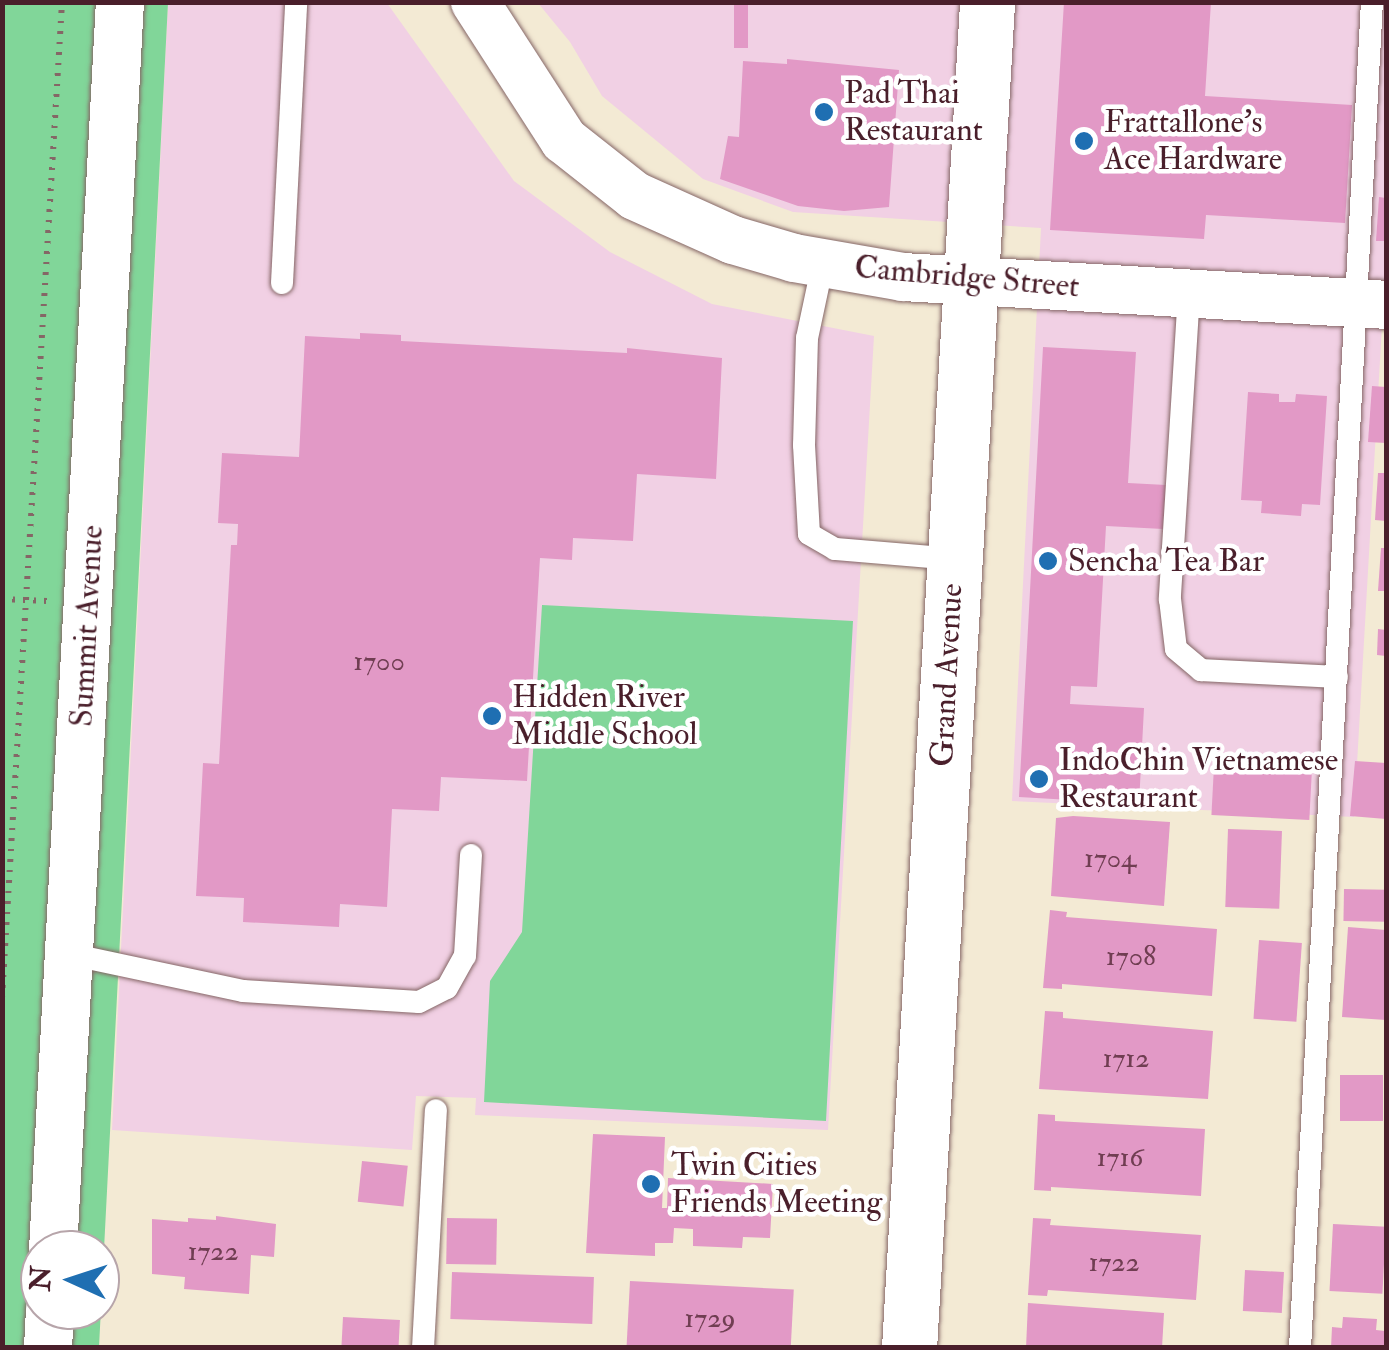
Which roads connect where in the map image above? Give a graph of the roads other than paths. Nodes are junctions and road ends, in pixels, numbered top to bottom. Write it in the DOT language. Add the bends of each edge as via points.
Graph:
graph roads {
  1 [pos="120,2"];
  2 [pos="296,2"];
  3 [pos="475,2"];
  4 [pos="986,2"];
  5 [pos="1372,2"];
  6 [pos="823,263"];
  7 [pos="969,280"];
  8 [pos="282,283"];
  9 [pos="1189,293"];
  10 [pos="1370,305"];
  11 [pos="953,559"];
  12 [pos="1337,677"];
  13 [pos="471,855"];
  14 [pos="69,954"];
  15 [pos="436,1110"];
  16 [pos="54,1230"];
  17 [pos="423,1348"];
  18 [pos="909,1348"];
  19 [pos="1300,1348"];
  1 -- 14 [label="street, Summit Avenue"];
  2 -- 8 [label="lane"];
  3 -- 6 [label="street, Cambridge Street" via="564,140 635,196 732,240"];
  4 -- 7 [label="main road, Grand Avenue"];
  5 -- 10 [label="lane"];
  6 -- 7 [label="street, Cambridge Street"];
  6 -- 11 [label="lane" via="808,338 804,445 810,534 836,549"];
  7 -- 9 [label="street, Cambridge Street"];
  7 -- 11 [label="main road, Grand Avenue"];
  9 -- 10 [label="street, Cambridge Street"];
  9 -- 12 [label="lane" via="1170,599 1176,649 1202,670"];
  10 -- 12 [label="lane"];
  11 -- 18 [label="main road, Grand Avenue"];
  12 -- 19 [label="lane"];
  13 -- 14 [label="lane" via="465,956 447,988 419,1002 243,991"];
  14 -- 16 [label="street, Summit Avenue"];
  15 -- 17 [label="lane"];
}
